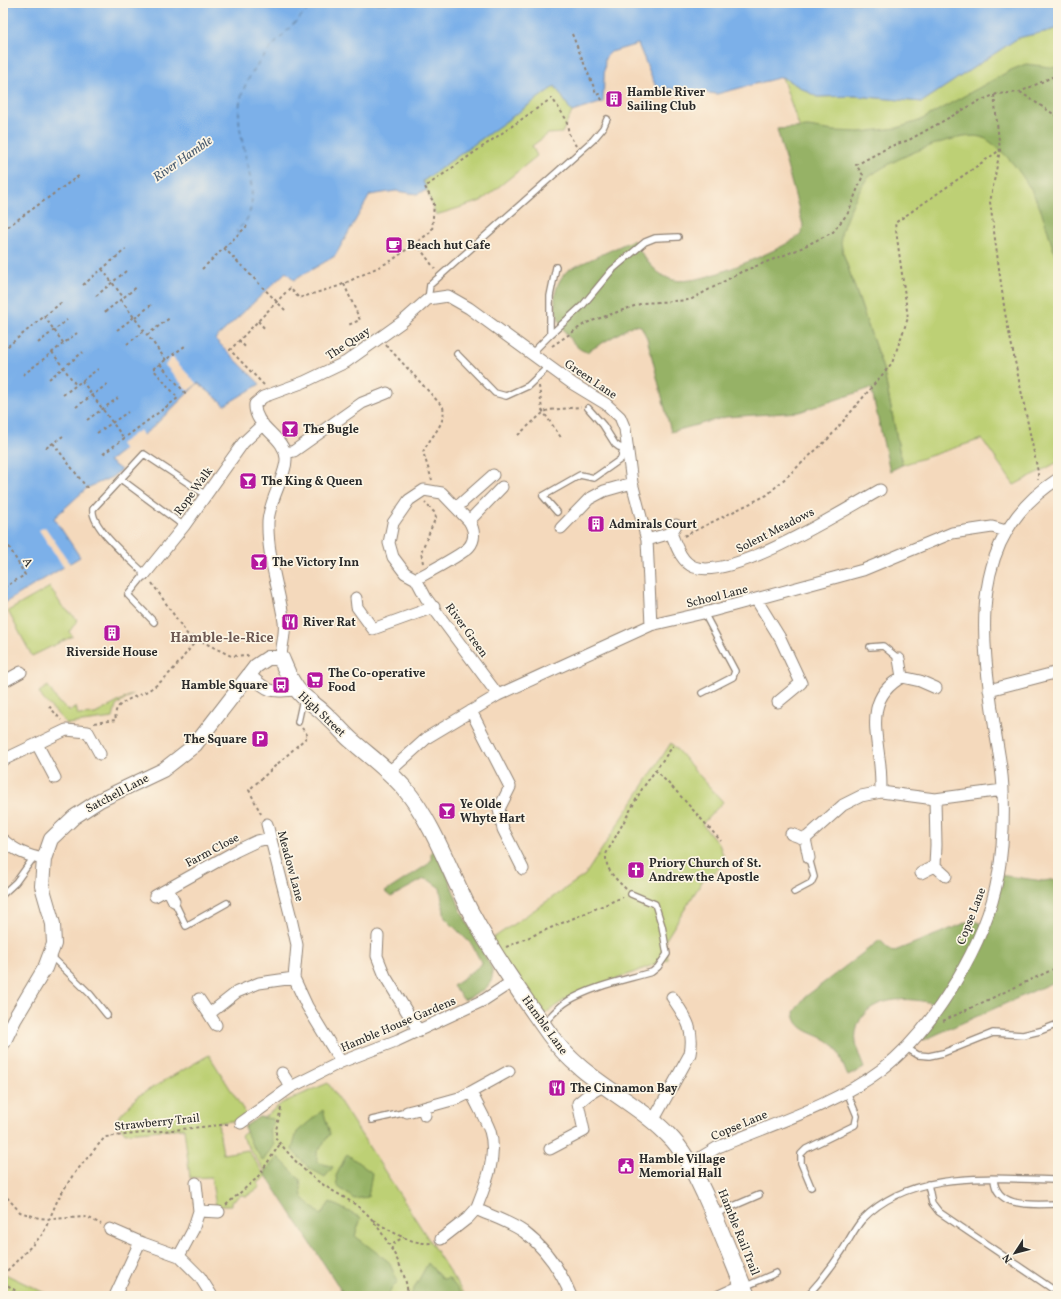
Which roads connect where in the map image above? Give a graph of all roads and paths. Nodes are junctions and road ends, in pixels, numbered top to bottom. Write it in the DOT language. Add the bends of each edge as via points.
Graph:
graph roads {
  1 [pos="572,34"];
  2 [pos="1058,80"];
  3 [pos="1020,92"];
  4 [pos="994,95"];
  5 [pos="603,102"];
  6 [pos="1058,117"];
  7 [pos="607,119"];
  8 [pos="1000,150"];
  9 [pos="581,151"];
  10 [pos="80,175"];
  11 [pos="247,226"];
  12 [pos="3,230"];
  13 [pos="678,237"];
  14 [pos="416,243"];
  15 [pos="224,248"];
  16 [pos="126,249"];
  17 [pos="556,267"];
  18 [pos="102,269"];
  19 [pos="202,269"];
  20 [pos="126,271"];
  21 [pos="440,276"];
  22 [pos="83,284"];
  23 [pos="344,284"];
  24 [pos="138,286"];
  25 [pos="96,296"];
  26 [pos="123,297"];
  27 [pos="428,299"];
  28 [pos="121,300"];
  29 [pos="62,302"];
  30 [pos="277,302"];
  31 [pos="151,305"];
  32 [pos="105,312"];
  33 [pos="287,312"];
  34 [pos="44,316"];
  35 [pos="171,317"];
  36 [pos="133,318"];
  37 [pos="67,320"];
  38 [pos="258,322"];
  39 [pos="348,325"];
  40 [pos="117,330"];
  41 [pos="266,330"];
  42 [pos="144,331"];
  43 [pos="77,333"];
  44 [pos="147,335"];
  45 [pos="550,335"];
  46 [pos="380,338"];
  47 [pos="239,340"];
  48 [pos="38,343"];
  49 [pos="64,344"];
  50 [pos="128,344"];
  51 [pos="185,346"];
  52 [pos="246,348"];
  53 [pos="3,350"];
  54 [pos="52,352"];
  55 [pos="83,352"];
  56 [pos="532,353"];
  57 [pos="457,354"];
  58 [pos="166,360"];
  59 [pos="160,364"];
  60 [pos="549,366"];
  61 [pos="98,369"];
  62 [pos="23,375"];
  63 [pos="49,379"];
  64 [pos="536,380"];
  65 [pos="82,381"];
  66 [pos="109,383"];
  67 [pos="76,385"];
  68 [pos="272,393"];
  69 [pos="387,393"];
  70 [pos="63,395"];
  71 [pos="92,395"];
  72 [pos="187,395"];
  73 [pos="118,398"];
  74 [pos="76,407"];
  75 [pos="588,408"];
  76 [pos="102,409"];
  77 [pos="128,412"];
  78 [pos="544,412"];
  79 [pos="87,420"];
  80 [pos="113,422"];
  81 [pos="263,424"];
  82 [pos="97,433"];
  83 [pos="518,435"];
  84 [pos="63,436"];
  85 [pos="123,437"];
  86 [pos="562,439"];
  87 [pos="53,443"];
  88 [pos="46,448"];
  89 [pos="625,448"];
  90 [pos="286,453"];
  91 [pos="103,454"];
  92 [pos="1038,472"];
  93 [pos="493,475"];
  94 [pos="1058,479"];
  95 [pos="122,480"];
  96 [pos="632,483"];
  97 [pos="502,487"];
  98 [pos="87,488"];
  99 [pos="880,490"];
  100 [pos="436,492"];
  101 [pos="206,495"];
  102 [pos="416,496"];
  103 [pos="457,507"];
  104 [pos="557,512"];
  105 [pos="469,521"];
  106 [pos="184,526"];
  107 [pos="561,528"];
  108 [pos="1006,531"];
  109 [pos="673,533"];
  110 [pos="3,536"];
  111 [pos="647,540"];
  112 [pos="145,574"];
  113 [pos="421,577"];
  114 [pos="3,588"];
  115 [pos="356,598"];
  116 [pos="756,599"];
  117 [pos="434,608"];
  118 [pos="704,613"];
  119 [pos="154,622"];
  120 [pos="651,625"];
  121 [pos="197,640"];
  122 [pos="870,647"];
  123 [pos="281,658"];
  124 [pos="899,659"];
  125 [pos="252,670"];
  126 [pos="21,672"];
  127 [pos="1058,672"];
  128 [pos="902,677"];
  129 [pos="3,682"];
  130 [pos="936,688"];
  131 [pos="989,690"];
  132 [pos="300,693"];
  133 [pos="702,693"];
  134 [pos="498,695"];
  135 [pos="778,702"];
  136 [pos="49,706"];
  137 [pos="471,711"];
  138 [pos="298,722"];
  139 [pos="92,723"];
  140 [pos="63,725"];
  141 [pos="37,744"];
  142 [pos="673,746"];
  143 [pos="100,754"];
  144 [pos="3,760"];
  145 [pos="655,770"];
  146 [pos="389,772"];
  147 [pos="55,778"];
  148 [pos="1003,790"];
  149 [pos="881,792"];
  150 [pos="935,799"];
  151 [pos="266,824"];
  152 [pos="791,834"];
  153 [pos="270,838"];
  154 [pos="805,839"];
  155 [pos="3,840"];
  156 [pos="721,841"];
  157 [pos="39,858"];
  158 [pos="809,858"];
  159 [pos="935,866"];
  160 [pos="524,869"];
  161 [pos="921,873"];
  162 [pos="946,876"];
  163 [pos="168,889"];
  164 [pos="794,892"];
  165 [pos="3,894"];
  166 [pos="631,894"];
  167 [pos="155,896"];
  168 [pos="174,901"];
  169 [pos="227,903"];
  170 [pos="378,936"];
  171 [pos="494,952"];
  172 [pos="50,955"];
  173 [pos="1058,967"];
  174 [pos="294,978"];
  175 [pos="513,981"];
  176 [pos="672,997"];
  177 [pos="198,999"];
  178 [pos="209,1014"];
  179 [pos="107,1015"];
  180 [pos="939,1023"];
  181 [pos="543,1024"];
  182 [pos="1058,1024"];
  183 [pos="216,1025"];
  184 [pos="418,1030"];
  185 [pos="3,1043"];
  186 [pos="905,1047"];
  187 [pos="341,1062"];
  188 [pos="509,1071"];
  189 [pos="282,1073"];
  190 [pos="603,1086"];
  191 [pos="291,1087"];
  192 [pos="471,1092"];
  193 [pos="847,1092"];
  194 [pos="277,1095"];
  195 [pos="407,1112"];
  196 [pos="372,1120"];
  197 [pos="652,1121"];
  198 [pos="241,1123"];
  199 [pos="280,1144"];
  200 [pos="550,1149"];
  201 [pos="691,1166"];
  202 [pos="994,1179"];
  203 [pos="1058,1180"];
  204 [pos="196,1183"];
  205 [pos="928,1184"];
  206 [pos="811,1187"];
  207 [pos="3,1193"];
  208 [pos="759,1195"];
  209 [pos="1058,1204"];
  210 [pos="476,1209"];
  211 [pos="199,1211"];
  212 [pos="219,1212"];
  213 [pos="714,1215"];
  214 [pos="50,1219"];
  215 [pos="371,1220"];
  216 [pos="110,1229"];
  217 [pos="404,1237"];
  218 [pos="441,1239"];
  219 [pos="140,1242"];
  220 [pos="391,1251"];
  221 [pos="179,1256"];
  222 [pos="776,1273"];
  223 [pos="3,1275"];
  224 [pos="3,1282"];
  225 [pos="1051,1288"];
  226 [pos="745,1289"];
  227 [pos="23,1296"];
  228 [pos="115,1296"];
  229 [pos="212,1296"];
  230 [pos="407,1296"];
  231 [pos="571,1296"];
  232 [pos="719,1296"];
  233 [pos="807,1296"];
  1 -- 5 [label="path" via="597,95 599,94"];
  2 -- 3 [label="path" via="1052,77"];
  3 -- 4 [label="path"];
  3 -- 6 [label="path"];
  4 -- 8 [label="path"];
  4 -- 56 [label="path" via="909,140 856,164 863,175 848,213 834,232 742,272 690,300 643,303 622,310 586,323 555,345"];
  7 -- 9 [label="lane" via="603,128"];
  8 -- 92 [label="path" via="990,202 1005,313"];
  8 -- 109 [label="path" via="895,223 908,318 892,363 829,438 767,495"];
  9 -- 14 [label="path" via="573,141 566,119 552,98 425,187 434,203 432,230"];
  9 -- 21 [label="lane"];
  10 -- 12 [label="path"];
  11 -- 15 [label="path"];
  13 -- 45 [label="lane" via="655,238 645,242 612,270 583,305"];
  14 -- 21 [label="path"];
  14 -- 23 [label="path" via="391,262"];
  15 -- 19 [label="path"];
  15 -- 30 [label="path"];
  16 -- 22 [label="path"];
  17 -- 45 [label="lane" via="550,296"];
  18 -- 26 [label="path"];
  20 -- 25 [label="path"];
  21 -- 27 [label="lane" via="430,285"];
  23 -- 30 [label="path" via="299,298 290,288"];
  23 -- 39 [label="path" via="360,320"];
  24 -- 32 [label="path"];
  27 -- 46 [label="street, The Quay"];
  27 -- 56 [label="street, Green Lane" via="448,296"];
  28 -- 36 [label="path"];
  29 -- 34 [label="path"];
  30 -- 33 [label="path"];
  30 -- 38 [label="path"];
  31 -- 36 [label="path"];
  34 -- 49 [label="path"];
  34 -- 53 [label="path"];
  35 -- 44 [label="path"];
  36 -- 40 [label="path"];
  36 -- 42 [label="path"];
  37 -- 48 [label="path"];
  38 -- 41 [label="path"];
  38 -- 47 [label="path"];
  42 -- 44 [label="path"];
  42 -- 50 [label="path"];
  43 -- 49 [label="path"];
  44 -- 58 [label="path"];
  45 -- 56 [label="lane"];
  46 -- 68 [label="street, The Quay" via="324,373"];
  46 -- 100 [label="path" via="443,407 444,415 440,424 423,452"];
  47 -- 52 [label="path"];
  47 -- 68 [label="path" via="230,350"];
  49 -- 54 [label="path"];
  51 -- 58 [label="path"];
  54 -- 62 [label="path"];
  54 -- 67 [label="path"];
  55 -- 63 [label="path"];
  56 -- 60 [label="street, Green Lane"];
  57 -- 64 [label="lane" via="495,393 506,396"];
  58 -- 59 [label="path"];
  59 -- 72 [label="path"];
  59 -- 91 [label="path" via="153,369 178,398"];
  60 -- 64 [label="lane"];
  60 -- 89 [label="street, Green Lane" via="613,409 620,417 624,429"];
  61 -- 67 [label="path"];
  64 -- 78 [label="path" via="541,390"];
  65 -- 71 [label="path"];
  66 -- 71 [label="path"];
  67 -- 70 [label="path"];
  68 -- 81 [label="street, The Quay" via="255,404 256,413"];
  69 -- 90 [label="street" via="362,403 294,451"];
  71 -- 74 [label="path"];
  71 -- 76 [label="path"];
  73 -- 76 [label="path"];
  75 -- 78 [label="path" via="578,406"];
  75 -- 89 [label="lane" via="615,444"];
  76 -- 79 [label="path"];
  76 -- 80 [label="path"];
  77 -- 80 [label="path"];
  78 -- 83 [label="path"];
  78 -- 86 [label="path"];
  80 -- 82 [label="path"];
  80 -- 85 [label="path"];
  81 -- 90 [label="street, The Quay"];
  81 -- 101 [label="street, Rope Walk" via="244,443"];
  84 -- 88 [label="path"];
  87 -- 98 [label="path"];
  89 -- 96 [label="street, Green Lane"];
  89 -- 104 [label="lane" via="621,459 594,478 580,475 543,496"];
  90 -- 123 [label="street" via="286,461 271,503 268,524 284,623"];
  93 -- 103 [label="street"];
  94 -- 108 [label="street" via="1029,500"];
  95 -- 101 [label="lane" via="146,454"];
  95 -- 106 [label="lane"];
  95 -- 112 [label="lane" via="92,513 104,533"];
  96 -- 107 [label="street" via="604,491 589,499"];
  96 -- 111 [label="street, Green Lane"];
  97 -- 105 [label="street"];
  99 -- 109 [label="street, Solent Meadows" via="756,557 735,564 702,569 693,567 684,560"];
  100 -- 102 [label="street" via="424,490"];
  100 -- 103 [label="street" via="442,493"];
  101 -- 106 [label="street, Rope Walk"];
  102 -- 113 [label="path" via="436,517 421,552"];
  102 -- 113 [label="street, River Green" via="409,500 393,524 389,543 393,557 405,574"];
  103 -- 105 [label="street"];
  105 -- 113 [label="street" via="474,537 469,547"];
  106 -- 112 [label="street, Rope Walk"];
  108 -- 116 [label="street, School Lane" via="992,527 952,533 863,570"];
  108 -- 131 [label="street, Copse Lane" via="992,567 986,601 985,646"];
  109 -- 111 [label="street"];
  110 -- 114 [label="path, A" via="25,575"];
  111 -- 120 [label="street, Green Lane"];
  112 -- 119 [label="lane" via="128,595"];
  112 -- 121 [label="path" via="187,634"];
  113 -- 117 [label="street, River Green"];
  115 -- 117 [label="street" via="357,607 372,628"];
  116 -- 118 [label="street, School Lane"];
  116 -- 135 [label="street" via="780,638 801,683"];
  117 -- 134 [label="street, River Green"];
  118 -- 120 [label="street, School Lane"];
  118 -- 133 [label="lane" via="735,671 733,677"];
  120 -- 134 [label="street, School Lane"];
  121 -- 125 [label="path" via="231,656 247,655"];
  121 -- 139 [label="path" via="172,671 152,688 118,706 115,712 116,720"];
  122 -- 124 [label="lane" via="883,646"];
  123 -- 125 [label="street" via="268,658"];
  123 -- 132 [label="main road"];
  124 -- 128 [label="street"];
  125 -- 132 [label="street, High Street" via="262,687 273,692"];
  125 -- 157 [label="street, Satchell Lane" via="195,745 163,770 100,800 74,817 52,839"];
  126 -- 129 [label="street"];
  127 -- 131 [label="street"];
  128 -- 130 [label="street"];
  128 -- 149 [label="street" via="885,691 875,710 874,732"];
  131 -- 148 [label="street, Copse Lane"];
  132 -- 138 [label="lane"];
  132 -- 146 [label="main road, High Street"];
  134 -- 137 [label="street, School Lane"];
  136 -- 140 [label="path"];
  137 -- 146 [label="street, School Lane" via="428,737"];
  137 -- 160 [label="street" via="510,787 499,809 503,829"];
  138 -- 151 [label="path" via="308,736 249,790"];
  141 -- 143 [label="street" via="66,730 88,732"];
  141 -- 144 [label="street"];
  141 -- 147 [label="street"];
  142 -- 145 [label="path"];
  145 -- 156 [label="path"];
  145 -- 166 [label="path" via="606,854 605,862 611,874"];
  146 -- 171 [label="main road, Hamble Lane" via="413,799 430,827 471,912"];
  148 -- 150 [label="street"];
  148 -- 186 [label="street, Copse Lane" via="998,875 989,909 958,979"];
  149 -- 150 [label="street"];
  149 -- 154 [label="street" via="861,796 843,805"];
  150 -- 159 [label="street"];
  151 -- 153 [label="street, Meadow Lane"];
  152 -- 154 [label="street"];
  153 -- 163 [label="street, Farm Close" via="257,841"];
  153 -- 174 [label="street, Meadow Lane" via="295,914 297,945"];
  154 -- 158 [label="street"];
  155 -- 157 [label="street" via="14,850"];
  157 -- 165 [label="lane"];
  157 -- 172 [label="street, Satchell Lane" via="42,886 53,931 54,944"];
  158 -- 164 [label="lane" via="814,877 811,883"];
  159 -- 161 [label="street"];
  159 -- 162 [label="street"];
  163 -- 167 [label="street, Farm Close"];
  163 -- 168 [label="street"];
  166 -- 171 [label="path"];
  166 -- 181 [label="lane" via="655,904 667,954 652,972 593,989 568,1001 554,1011"];
  168 -- 169 [label="lane" via="186,926"];
  170 -- 184 [label="street" via="377,956 385,976"];
  171 -- 175 [label="main road, Hamble Lane"];
  172 -- 179 [label="lane" via="90,994"];
  172 -- 185 [label="street, Satchell Lane"];
  173 -- 180 [label="path"];
  174 -- 178 [label="street" via="259,983 237,992"];
  174 -- 187 [label="street" via="307,1006"];
  175 -- 181 [label="main road, Hamble Lane"];
  175 -- 184 [label="street, Hamble House Gardens" via="484,1000"];
  176 -- 197 [label="street" via="690,1026 692,1043 690,1054"];
  177 -- 178 [label="street"];
  178 -- 183 [label="street"];
  181 -- 190 [label="main road, Hamble Lane" via="567,1056"];
  182 -- 186 [label="lane" via="1023,1034 992,1032 943,1053 929,1056 918,1055"];
  184 -- 187 [label="street, Hamble House Gardens"];
  186 -- 193 [label="street, Copse Lane" via="881,1070"];
  187 -- 191 [label="street, Hamble House Gardens"];
  188 -- 192 [label="street"];
  189 -- 191 [label="street"];
  190 -- 197 [label="main road, Hamble Lane"];
  190 -- 200 [label="street" via="578,1103 584,1131"];
  191 -- 194 [label="street, Hamble House Gardens"];
  192 -- 195 [label="street" via="424,1111"];
  192 -- 210 [label="street" via="490,1133 492,1153 489,1173"];
  193 -- 201 [label="street, Copse Lane" via="718,1147"];
  193 -- 206 [label="lane" via="857,1116 855,1125 800,1154"];
  194 -- 198 [label="street, Hamble House Gardens"];
  194 -- 199 [label="path" via="281,1109 276,1139"];
  195 -- 196 [label="lane"];
  197 -- 201 [label="main road, Hamble Lane" via="673,1140"];
  198 -- 214 [label="path, Strawberry Trail" via="105,1137 73,1175 58,1199"];
  199 -- 212 [label="path" via="257,1178"];
  199 -- 215 [label="path" via="310,1175 364,1211"];
  201 -- 213 [label="main road, Hamble Lane"];
  202 -- 203 [label="lane"];
  202 -- 205 [label="lane" via="954,1179"];
  202 -- 209 [label="lane" via="999,1194 1014,1202"];
  204 -- 211 [label="street"];
  205 -- 225 [label="lane" via="932,1203 940,1212"];
  205 -- 233 [label="lane" via="891,1199 867,1215"];
  207 -- 214 [label="path" via="20,1212"];
  208 -- 213 [label="lane"];
  210 -- 218 [label="street"];
  210 -- 231 [label="street" via="523,1232 548,1255 565,1281"];
  211 -- 212 [label="street"];
  211 -- 221 [label="street" via="193,1230"];
  213 -- 226 [label="main road, Hamble Lane"];
  214 -- 216 [label="path" via="87,1217"];
  214 -- 223 [label="path, Strawberry Trail" via="43,1234"];
  215 -- 217 [label="path"];
  215 -- 220 [label="path" via="382,1233"];
  216 -- 219 [label="street"];
  217 -- 218 [label="path" via="420,1243"];
  217 -- 220 [label="path" via="395,1242"];
  219 -- 221 [label="street"];
  219 -- 228 [label="street"];
  220 -- 230 [label="path" via="405,1274"];
  221 -- 229 [label="street" via="200,1277"];
  222 -- 226 [label="lane"];
  224 -- 227 [label="path"];
  226 -- 232 [label="street"];
}
